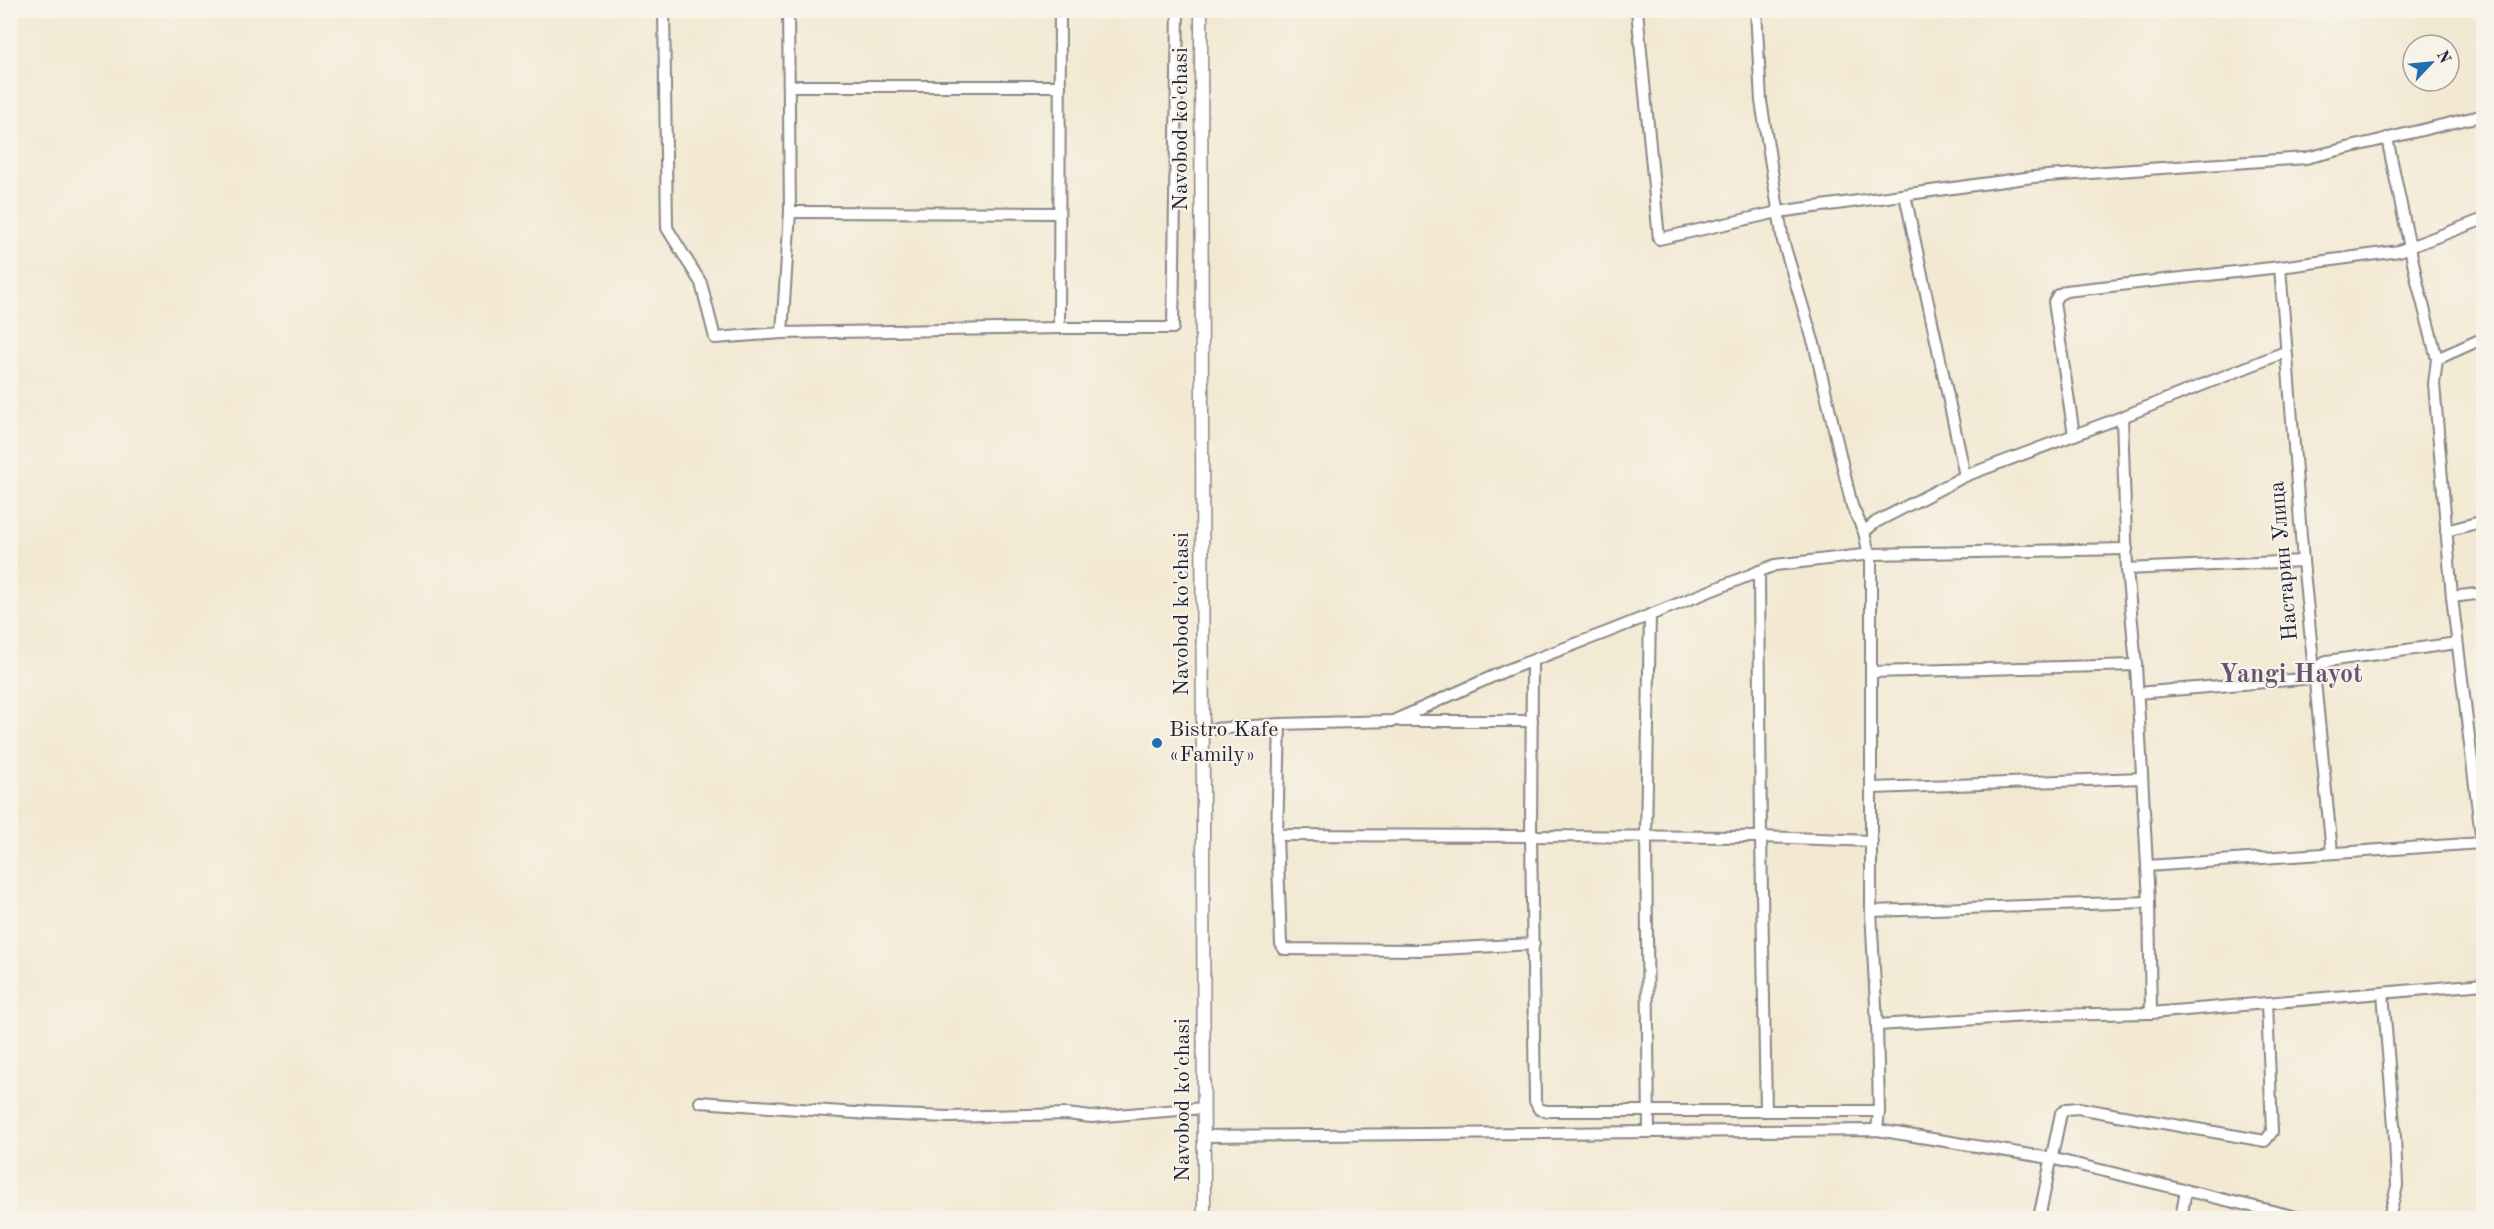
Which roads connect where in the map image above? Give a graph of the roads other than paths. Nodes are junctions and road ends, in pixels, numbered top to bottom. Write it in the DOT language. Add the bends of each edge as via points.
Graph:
graph roads {
  1 [pos="664,10"];
  2 [pos="788,10"];
  3 [pos="1060,10"];
  4 [pos="1178,10"];
  5 [pos="1201,10"];
  6 [pos="1637,10"];
  7 [pos="1756,10"];
  8 [pos="789,86"];
  9 [pos="1060,86"];
  10 [pos="2484,115"];
  11 [pos="2386,138"];
  12 [pos="1905,195"];
  13 [pos="790,212"];
  14 [pos="1778,212"];
  15 [pos="1059,213"];
  16 [pos="2484,219"];
  17 [pos="2410,247"];
  18 [pos="2280,267"];
  19 [pos="1059,328"];
  20 [pos="782,333"];
  21 [pos="2484,338"];
  22 [pos="2285,352"];
  23 [pos="2437,359"];
  24 [pos="2122,417"];
  25 [pos="2074,435"];
  26 [pos="1965,476"];
  27 [pos="2484,521"];
  28 [pos="2446,531"];
  29 [pos="1864,532"];
  30 [pos="2127,549"];
  31 [pos="1870,555"];
  32 [pos="2303,561"];
  33 [pos="2127,569"];
  34 [pos="1760,571"];
  35 [pos="2484,593"];
  36 [pos="2452,597"];
  37 [pos="1650,615"];
  38 [pos="2457,643"];
  39 [pos="1532,661"];
  40 [pos="2136,664"];
  41 [pos="1872,672"];
  42 [pos="2313,675"];
  43 [pos="2137,693"];
  44 [pos="1393,720"];
  45 [pos="1532,721"];
  46 [pos="1280,724"];
  47 [pos="1202,730"];
  48 [pos="2142,778"];
  49 [pos="1873,788"];
  50 [pos="1277,835"];
  51 [pos="1531,836"];
  52 [pos="1646,836"];
  53 [pos="1761,837"];
  54 [pos="1872,841"];
  55 [pos="2481,843"];
  56 [pos="2332,852"];
  57 [pos="2484,860"];
  58 [pos="2147,866"];
  59 [pos="2149,902"];
  60 [pos="1871,910"];
  61 [pos="1534,944"];
  62 [pos="2484,984"];
  63 [pos="2383,993"];
  64 [pos="2266,1003"];
  65 [pos="2151,1012"];
  66 [pos="1877,1025"];
  67 [pos="700,1102"];
  68 [pos="1204,1108"];
  69 [pos="1650,1110"];
  70 [pos="1766,1111"];
  71 [pos="1879,1111"];
  72 [pos="1877,1130"];
  73 [pos="1649,1132"];
  74 [pos="1204,1136"];
  75 [pos="2050,1158"];
  76 [pos="2186,1190"];
  77 [pos="1204,1218"];
  78 [pos="2039,1218"];
  79 [pos="2181,1218"];
  80 [pos="2298,1218"];
  81 [pos="2389,1218"];
  1 -- 20 [label="street" via="667,228 701,283 715,338"];
  2 -- 8 [label="street"];
  3 -- 9 [label="street"];
  4 -- 19 [label="street" via="1173,328"];
  5 -- 47 [label="street, Navobod ko'chasi"];
  6 -- 14 [label="street" via="1659,239"];
  7 -- 14 [label="street" via="1761,101"];
  8 -- 9 [label="street"];
  8 -- 13 [label="street"];
  9 -- 15 [label="street"];
  10 -- 11 [label="street"];
  11 -- 12 [label="street" via="2306,158 2033,177"];
  11 -- 17 [label="street"];
  12 -- 14 [label="street"];
  12 -- 26 [label="street"];
  13 -- 15 [label="street"];
  13 -- 20 [label="street"];
  14 -- 29 [label="street" via="1852,506"];
  15 -- 19 [label="street"];
  16 -- 17 [label="street"];
  17 -- 18 [label="street"];
  17 -- 23 [label="street"];
  18 -- 22 [label="street, Настарин Улица"];
  18 -- 25 [label="street" via="2066,291 2058,296 2054,302"];
  19 -- 20 [label="street"];
  21 -- 23 [label="street"];
  22 -- 24 [label="street"];
  22 -- 32 [label="street, Настарин Улица"];
  23 -- 28 [label="street" via="2434,384"];
  24 -- 25 [label="street"];
  24 -- 30 [label="street"];
  25 -- 26 [label="street"];
  26 -- 29 [label="street"];
  27 -- 28 [label="street"];
  28 -- 36 [label="street"];
  29 -- 31 [label="street"];
  30 -- 31 [label="street"];
  30 -- 33 [label="street"];
  31 -- 34 [label="street" via="1775,565"];
  31 -- 41 [label="street"];
  32 -- 33 [label="street"];
  32 -- 42 [label="street, Настарин Улица"];
  33 -- 40 [label="street"];
  34 -- 37 [label="street"];
  34 -- 53 [label="street"];
  35 -- 36 [label="street"];
  36 -- 38 [label="street"];
  37 -- 39 [label="street"];
  37 -- 52 [label="street"];
  38 -- 42 [label="street" via="2327,661"];
  38 -- 55 [label="street"];
  39 -- 44 [label="street"];
  39 -- 45 [label="street"];
  40 -- 41 [label="street"];
  40 -- 43 [label="street"];
  41 -- 49 [label="street"];
  42 -- 43 [label="street"];
  42 -- 56 [label="street, Настарин Улица"];
  43 -- 48 [label="street"];
  44 -- 45 [label="street"];
  44 -- 46 [label="street"];
  45 -- 51 [label="street"];
  46 -- 47 [label="street"];
  46 -- 50 [label="street"];
  47 -- 68 [label="street, Navobod ko'chasi"];
  48 -- 49 [label="street"];
  48 -- 58 [label="street"];
  49 -- 54 [label="street"];
  50 -- 51 [label="street"];
  50 -- 61 [label="street" via="1284,949 1422,951"];
  51 -- 52 [label="street"];
  51 -- 61 [label="street"];
  52 -- 53 [label="street"];
  52 -- 69 [label="street"];
  53 -- 54 [label="street"];
  53 -- 70 [label="street"];
  54 -- 60 [label="street"];
  55 -- 56 [label="street"];
  55 -- 57 [label="street"];
  56 -- 58 [label="street"];
  58 -- 59 [label="street"];
  59 -- 60 [label="street"];
  59 -- 65 [label="street"];
  60 -- 66 [label="street"];
  61 -- 69 [label="street" via="1534,1101 1546,1111"];
  62 -- 63 [label="street"];
  63 -- 64 [label="street"];
  63 -- 81 [label="street" via="2396,1147 2397,1186"];
  64 -- 65 [label="street"];
  64 -- 75 [label="street" via="2272,1132 2265,1141 2078,1108 2061,1113"];
  65 -- 66 [label="street"];
  66 -- 71 [label="street"];
  67 -- 68 [label="street" via="949,1117 1091,1117"];
  68 -- 74 [label="street, Navobod ko'chasi"];
  69 -- 70 [label="street"];
  69 -- 73 [label="street"];
  70 -- 71 [label="street"];
  71 -- 72 [label="street"];
  72 -- 73 [label="street"];
  72 -- 75 [label="street"];
  73 -- 74 [label="street"];
  74 -- 77 [label="street, Navobod ko'chasi"];
  75 -- 76 [label="street"];
  75 -- 78 [label="street"];
  76 -- 79 [label="street"];
  76 -- 80 [label="street"];
}
